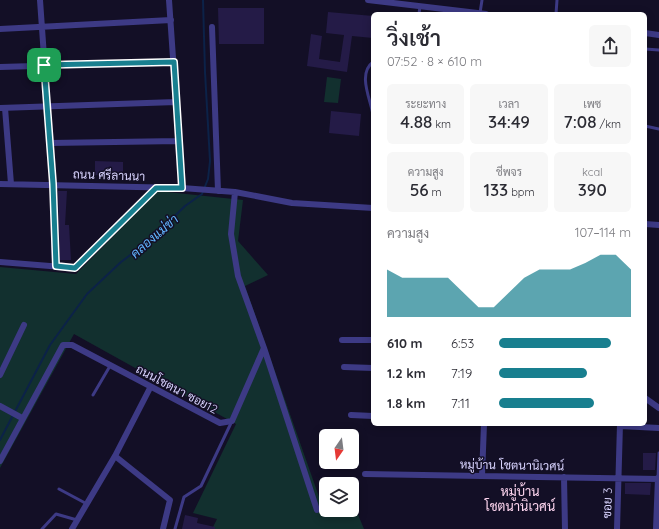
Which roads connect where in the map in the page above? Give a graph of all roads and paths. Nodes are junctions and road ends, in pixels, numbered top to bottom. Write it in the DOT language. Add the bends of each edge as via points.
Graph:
graph roads {
  1 [pos="40,0"];
  2 [pos="169,0"];
  3 [pos="368,0"];
  4 [pos="482,0"];
  5 [pos="557,0"];
  6 [pos="377,1"];
  7 [pos="420,6"];
  8 [pos="419,12"];
  9 [pos="467,12"];
  10 [pos="483,12"];
  11 [pos="556,12"];
  12 [pos="171,20"];
  13 [pos="212,27"];
  14 [pos="42,28"];
  15 [pos="0,29"];
  16 [pos="647,33"];
  17 [pos="659,35"];
  18 [pos="647,49"];
  19 [pos="659,50"];
  20 [pos="174,62"];
  21 [pos="371,63"];
  22 [pos="44,65"];
  23 [pos="0,67"];
  24 [pos="176,102"];
  25 [pos="371,106"];
  26 [pos="47,107"];
  27 [pos="3,108"];
  28 [pos="647,126"];
  29 [pos="659,129"];
  30 [pos="179,141"];
  31 [pos="50,143"];
  32 [pos="0,184"];
  33 [pos="11,184"];
  34 [pos="53,184"];
  35 [pos="156,188"];
  36 [pos="182,188"];
  37 [pos="218,191"];
  38 [pos="235,192"];
  39 [pos="371,208"];
  40 [pos="647,224"];
  41 [pos="659,225"];
  42 [pos="0,262"];
  43 [pos="56,266"];
  44 [pos="24,325"];
  45 [pos="342,340"];
  46 [pos="371,340"];
  47 [pos="264,348"];
  48 [pos="110,366"];
  49 [pos="344,367"];
  50 [pos="371,368"];
  51 [pos="0,376"];
  52 [pos="150,388"];
  53 [pos="93,395"];
  54 [pos="647,399"];
  55 [pos="0,406"];
  56 [pos="659,408"];
  57 [pos="351,415"];
  58 [pos="371,416"];
  59 [pos="20,417"];
  60 [pos="232,421"];
  61 [pos="484,426"];
  62 [pos="620,426"];
  63 [pos="633,426"];
  64 [pos="659,428"];
  65 [pos="659,453"];
  66 [pos="115,456"];
  67 [pos="0,461"];
  68 [pos="365,474"];
  69 [pos="482,476"];
  70 [pos="564,477"];
  71 [pos="618,478"];
  72 [pos="659,478"];
  73 [pos="59,489"];
  74 [pos="87,504"];
  75 [pos="317,510"];
  76 [pos="77,520"];
  77 [pos="42,529"];
  78 [pos="72,529"];
  79 [pos="163,529"];
  80 [pos="175,529"];
  81 [pos="565,529"];
  82 [pos="617,529"];
  83 [pos="656,529"];
  1 -- 14 [label="street"];
  2 -- 12 [label="street"];
  3 -- 6 [label="street"];
  4 -- 10 [label="lane"];
  5 -- 11 [label="lane"];
  6 -- 7 [label="street"];
  7 -- 8 [label="lane"];
  7 -- 9 [label="street"];
  12 -- 14 [label="street"];
  12 -- 20 [label="street"];
  13 -- 37 [label="street"];
  14 -- 15 [label="street"];
  14 -- 22 [label="street"];
  16 -- 17 [label="street"];
  18 -- 19 [label="lane"];
  20 -- 22 [label="street"];
  20 -- 24 [label="street"];
  21 -- 25 [label="lane" via="366,74"];
  22 -- 23 [label="street"];
  22 -- 26 [label="street"];
  24 -- 26 [label="street"];
  24 -- 30 [label="street"];
  26 -- 27 [label="street"];
  26 -- 31 [label="street"];
  27 -- 33 [label="street"];
  28 -- 29 [label="lane"];
  30 -- 31 [label="street"];
  30 -- 36 [label="street"];
  31 -- 34 [label="street"];
  32 -- 33 [label="street, ถนน ศรีลานนา"];
  33 -- 34 [label="street, ถนน ศรีลานนา"];
  34 -- 35 [label="street, ถนน ศรีลานนา"];
  34 -- 43 [label="street"];
  35 -- 36 [label="street, ถนน ศรีลานนา"];
  35 -- 43 [label="street" via="75,268"];
  36 -- 37 [label="street, ถนน ศรีลานนา"];
  37 -- 38 [label="street, ถนน ศรีลานนา"];
  38 -- 39 [label="street" via="292,203"];
  38 -- 47 [label="street" via="231,234 238,276"];
  40 -- 41 [label="street"];
  42 -- 43 [label="street"];
  44 -- 51 [label="street"];
  45 -- 46 [label="street"];
  47 -- 60 [label="street"];
  47 -- 75 [label="street"];
  48 -- 52 [label="street, ถนนโชตนา ซอย12"];
  48 -- 53 [label="lane"];
  48 -- 59 [label="street, ถนนโชตนา ซอย12" via="72,345 63,345"];
  49 -- 50 [label="street"];
  52 -- 60 [label="street, ถนนโชตนา ซอย12" via="220,424"];
  52 -- 66 [label="street"];
  54 -- 56 [label="street"];
  55 -- 59 [label="street"];
  57 -- 58 [label="street"];
  59 -- 67 [label="street, ถนนโชตนา ซอย12"];
  60 -- 80 [label="lane" via="201,486 184,497"];
  61 -- 69 [label="street"];
  62 -- 71 [label="street, ซอย 3"];
  63 -- 64 [label="street"];
  65 -- 72 [label="lane"];
  66 -- 74 [label="street"];
  66 -- 79 [label="street" via="170,500"];
  68 -- 69 [label="street, หมู่บ้าน โชตนานิเวศน์"];
  69 -- 70 [label="street, หมู่บ้าน โชตนานิเวศน์"];
  70 -- 71 [label="street, หมู่บ้าน โชตนานิเวศน์"];
  70 -- 81 [label="street"];
  71 -- 72 [label="street, หมู่บ้าน โชตนานิเวศน์"];
  71 -- 82 [label="street, ซอย 3"];
  72 -- 83 [label="street"];
  73 -- 74 [label="lane"];
  74 -- 76 [label="street"];
  76 -- 77 [label="lane" via="56,514"];
  76 -- 78 [label="street"];
}
